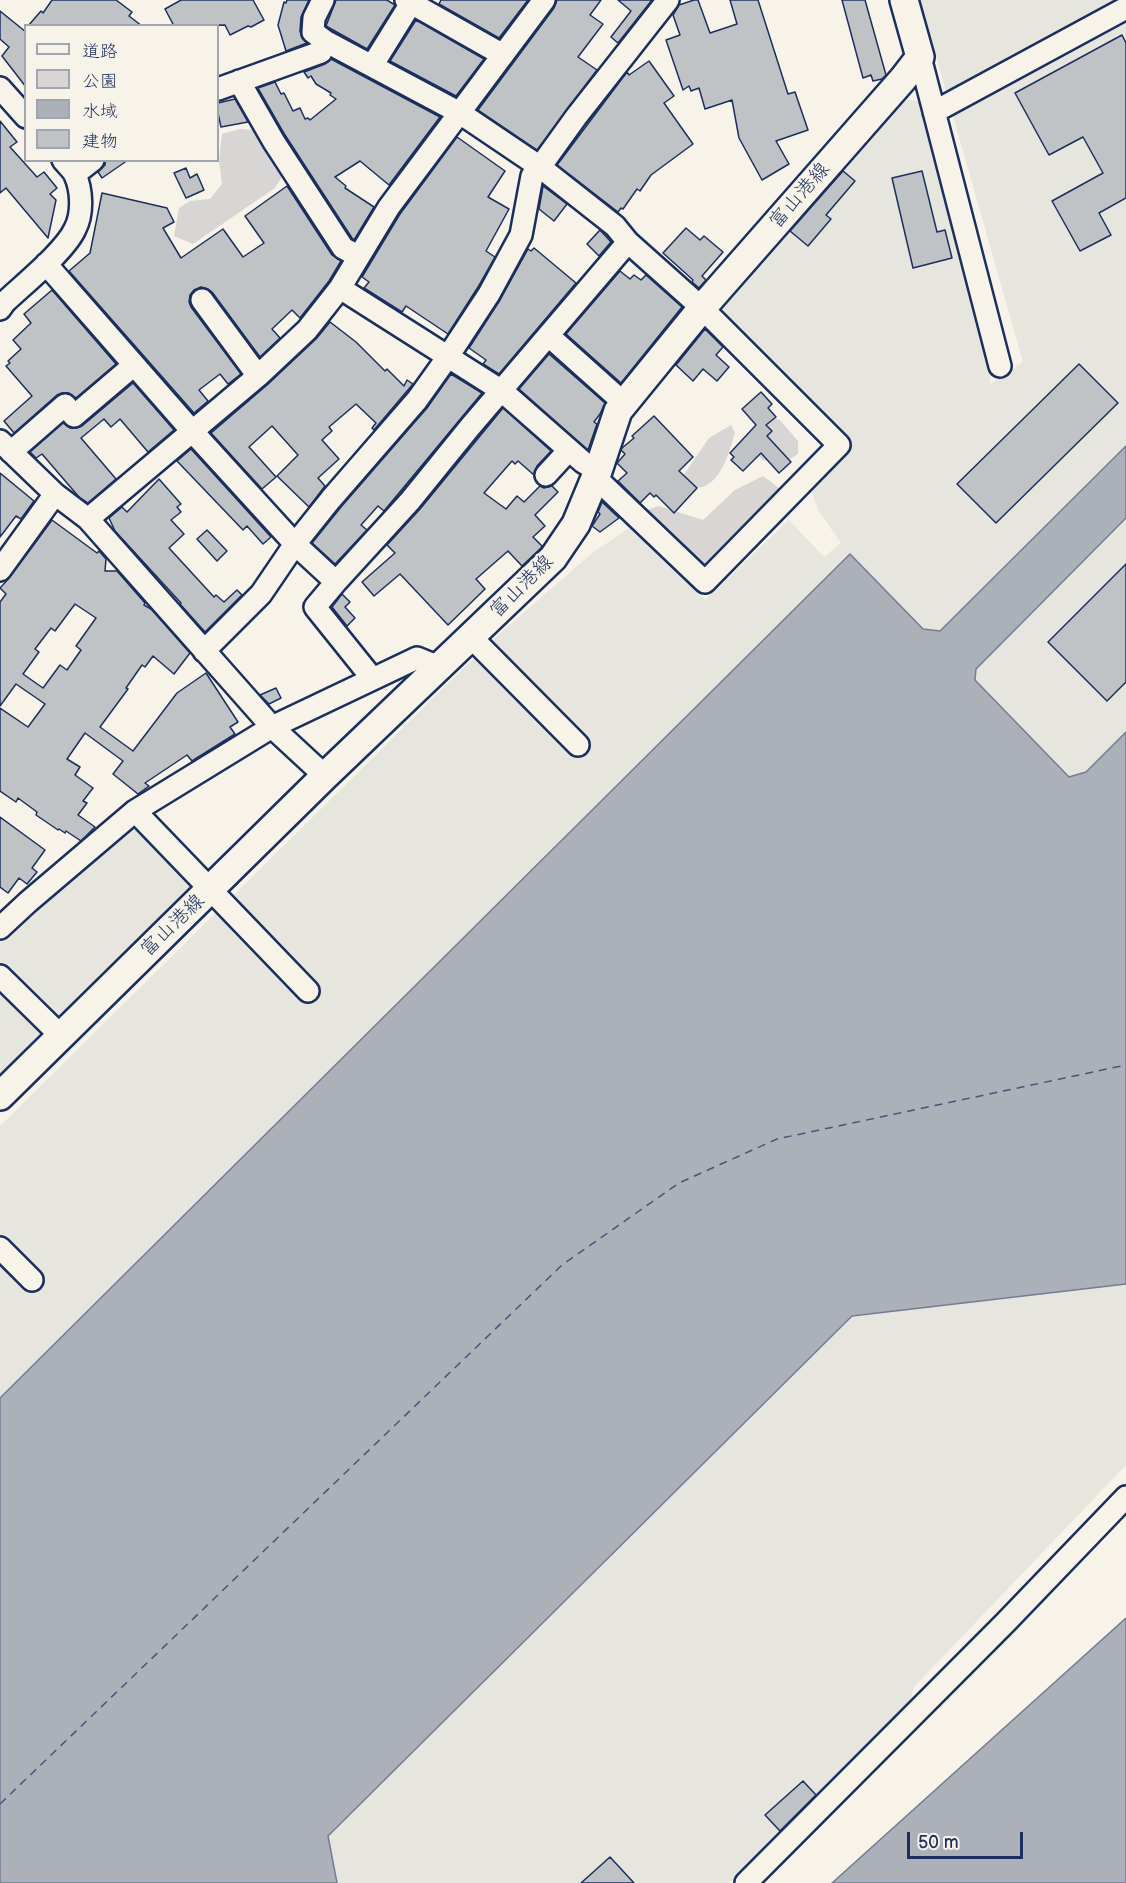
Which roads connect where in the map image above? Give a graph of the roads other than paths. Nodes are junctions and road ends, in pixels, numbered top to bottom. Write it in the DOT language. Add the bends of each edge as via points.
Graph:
graph roads {
  1 [pos="323,0"];
  2 [pos="544,0"];
  3 [pos="668,0"];
  4 [pos="904,0"];
  5 [pos="410,1"];
  6 [pos="1126,8"];
  7 [pos="325,41"];
  8 [pos="503,55"];
  9 [pos="920,57"];
  10 [pos="372,66"];
  11 [pos="239,81"];
  12 [pos="0,88"];
  13 [pos="219,88"];
  14 [pos="934,112"];
  15 [pos="460,113"];
  16 [pos="24,115"];
  17 [pos="86,162"];
  18 [pos="69,167"];
  19 [pos="540,168"];
  20 [pos="628,242"];
  21 [pos="358,256"];
  22 [pos="46,264"];
  23 [pos="340,288"];
  24 [pos="202,300"];
  25 [pos="702,308"];
  26 [pos="0,309"];
  27 [pos="549,336"];
  28 [pos="447,358"];
  29 [pos="134,365"];
  30 [pos="1000,366"];
  31 [pos="258,376"];
  32 [pos="502,391"];
  33 [pos="625,404"];
  34 [pos="192,430"];
  35 [pos="6,447"];
  36 [pos="569,450"];
  37 [pos="596,474"];
  38 [pos="546,476"];
  39 [pos="55,494"];
  40 [pos="88,519"];
  41 [pos="295,544"];
  42 [pos="0,570"];
  43 [pos="336,582"];
  44 [pos="471,637"];
  45 [pos="204,651"];
  46 [pos="439,667"];
  47 [pos="372,678"];
  48 [pos="272,727"];
  49 [pos="578,745"];
  50 [pos="325,776"];
  51 [pos="135,811"];
  52 [pos="210,890"];
  53 [pos="0,928"];
  54 [pos="0,976"];
  55 [pos="308,991"];
  56 [pos="60,1035"];
  57 [pos="0,1095"];
  58 [pos="0,1248"];
  59 [pos="32,1280"];
  60 [pos="1126,1497"];
  61 [pos="746,1883"];
  1 -- 7 [label="street" via="314,18 313,32"];
  2 -- 8 [label="street"];
  3 -- 19 [label="street"];
  4 -- 9 [label="main road"];
  5 -- 8 [label="street"];
  5 -- 10 [label="street"];
  6 -- 14 [label="street"];
  7 -- 10 [label="street"];
  7 -- 11 [label="street" via="321,52"];
  8 -- 15 [label="street"];
  9 -- 14 [label="street"];
  9 -- 25 [label="main road, 富山港線"];
  10 -- 15 [label="street"];
  11 -- 13 [label="street"];
  11 -- 21 [label="street" via="343,248"];
  12 -- 16 [label="street"];
  14 -- 30 [label="street"];
  15 -- 19 [label="street"];
  15 -- 21 [label="street" via="389,207"];
  17 -- 18 [label="street"];
  18 -- 22 [label="street" via="79,191 76,227"];
  19 -- 20 [label="street" via="615,225"];
  19 -- 28 [label="street" via="532,176 521,235"];
  20 -- 25 [label="street"];
  20 -- 27 [label="street"];
  21 -- 23 [label="street"];
  22 -- 26 [label="street"];
  22 -- 29 [label="street"];
  23 -- 28 [label="street"];
  23 -- 31 [label="street" via="307,330"];
  24 -- 31 [label="street"];
  25 -- 33 [label="main road, 富山港線"];
  25 -- 37 [label="street" via="839,445 705,582"];
  27 -- 32 [label="street"];
  27 -- 33 [label="street"];
  28 -- 32 [label="street"];
  28 -- 41 [label="street" via="417,400"];
  29 -- 34 [label="street"];
  29 -- 35 [label="street" via="74,416 65,405"];
  31 -- 34 [label="street"];
  32 -- 36 [label="street"];
  32 -- 43 [label="street"];
  33 -- 37 [label="main road, 富山港線" via="618,411"];
  34 -- 40 [label="street"];
  34 -- 41 [label="street"];
  35 -- 39 [label="street"];
  36 -- 37 [label="street"];
  36 -- 38 [label="street"];
  37 -- 44 [label="main road, 富山港線" via="576,524 553,558"];
  39 -- 40 [label="street"];
  39 -- 42 [label="street"];
  40 -- 45 [label="street"];
  41 -- 43 [label="street"];
  41 -- 45 [label="street" via="261,594"];
  43 -- 47 [label="street" via="315,607"];
  44 -- 46 [label="main road, 富山港線"];
  44 -- 49 [label="street"];
  45 -- 48 [label="street"];
  46 -- 47 [label="street" via="417,658"];
  46 -- 50 [label="main road, 富山港線"];
  47 -- 48 [label="street"];
  48 -- 50 [label="street"];
  48 -- 51 [label="street"];
  50 -- 52 [label="main road, 富山港線"];
  51 -- 52 [label="street"];
  51 -- 53 [label="street"];
  52 -- 55 [label="street"];
  52 -- 56 [label="main road, 富山港線"];
  54 -- 56 [label="street"];
  56 -- 57 [label="main road, 富山港線"];
  58 -- 59 [label="street"];
  60 -- 61 [label="street"];
}
